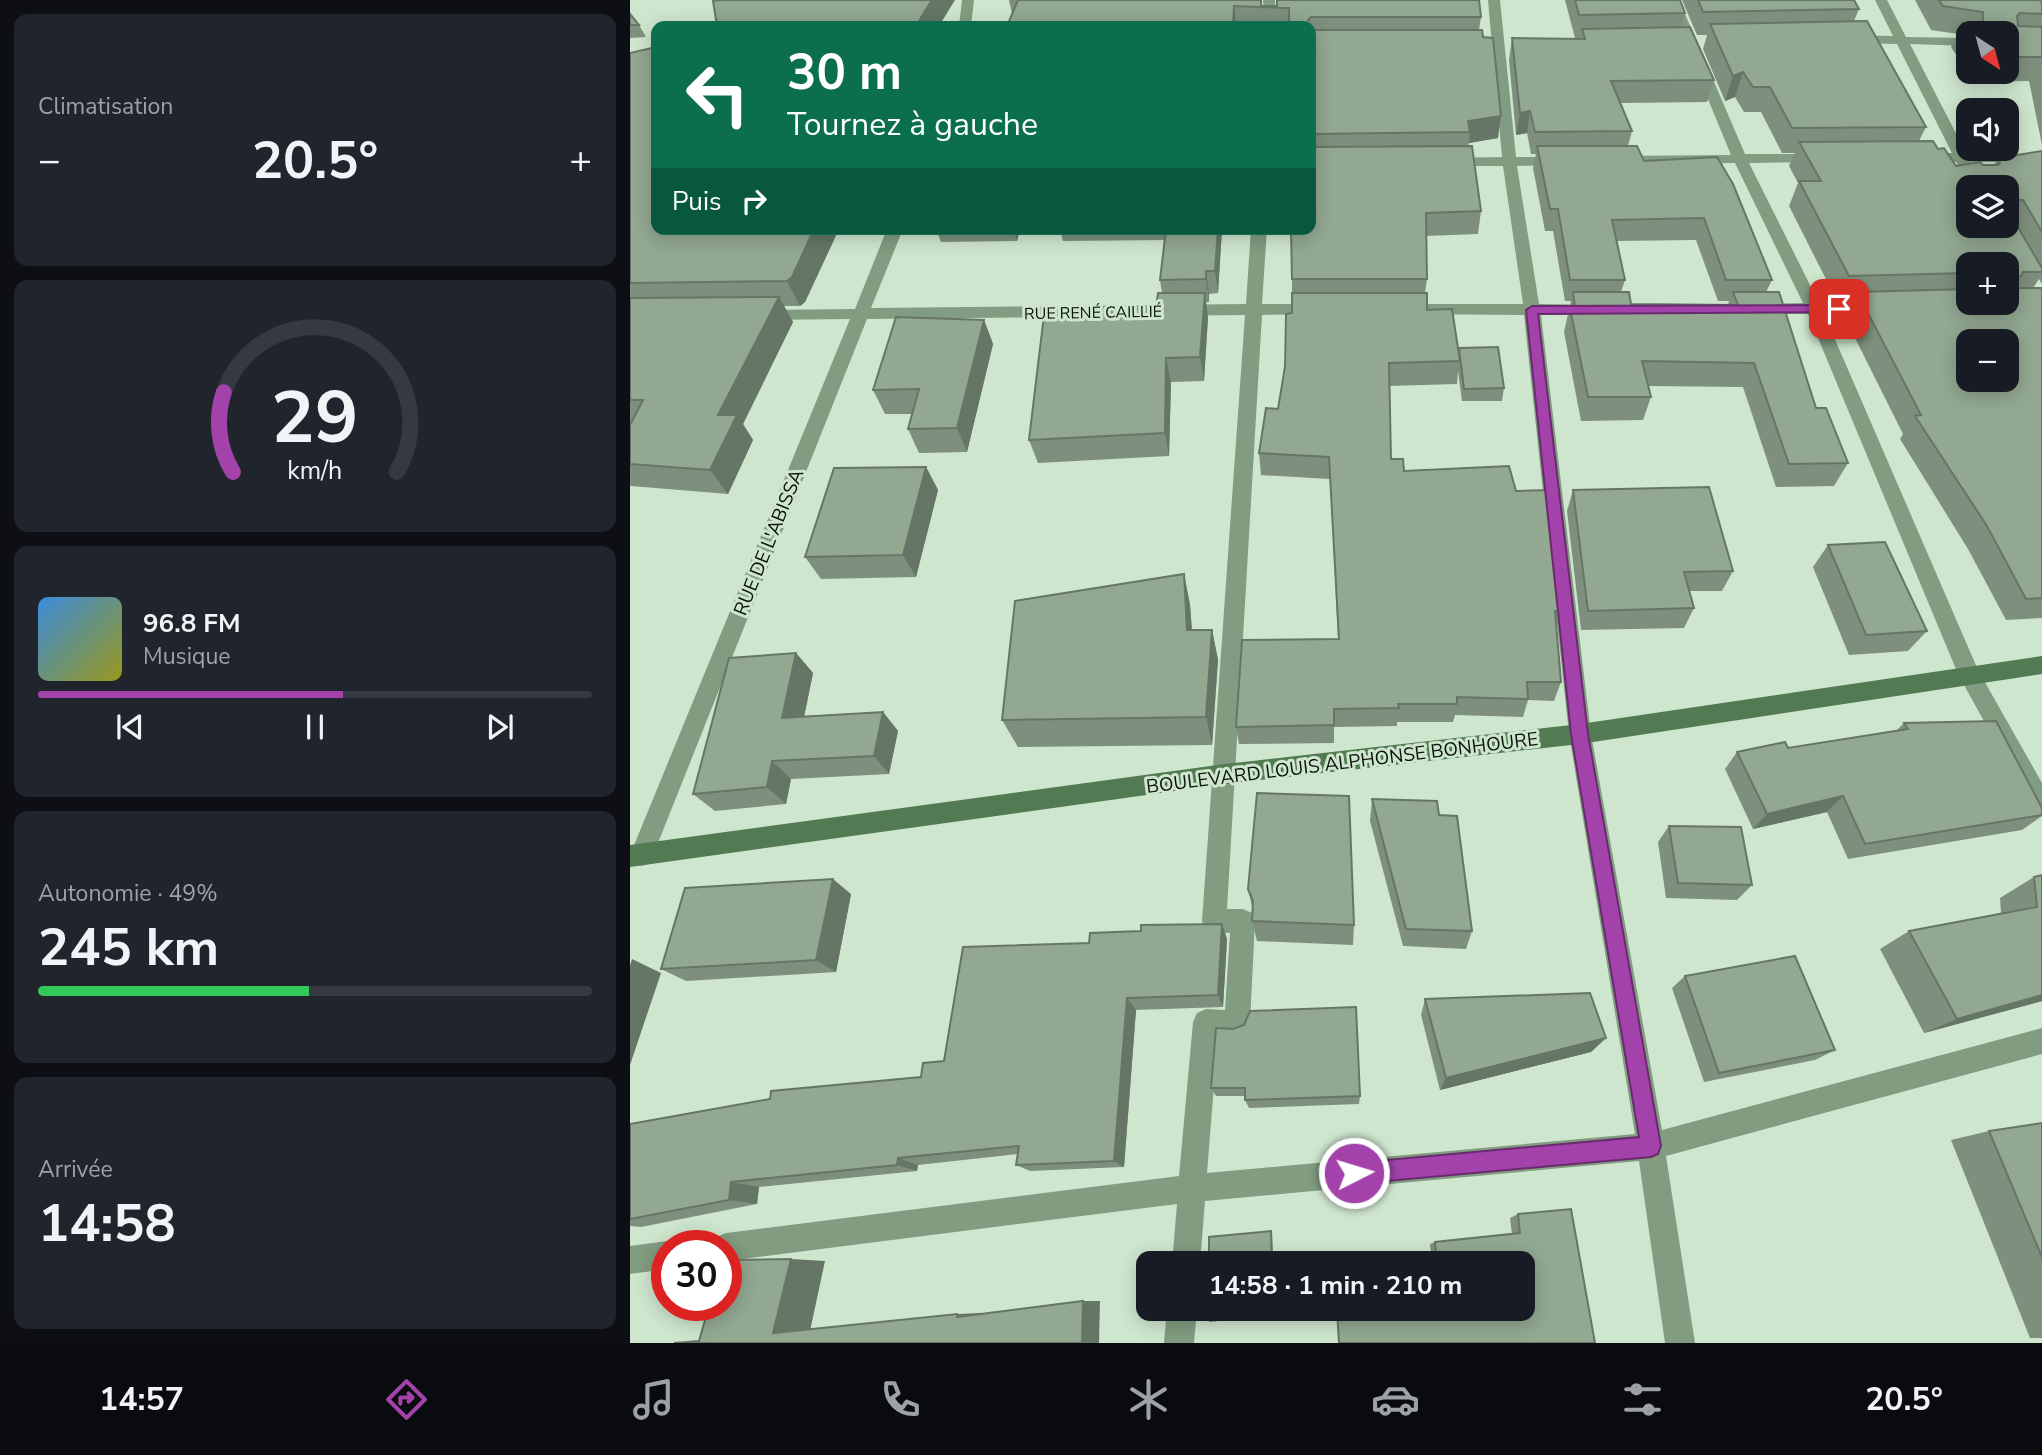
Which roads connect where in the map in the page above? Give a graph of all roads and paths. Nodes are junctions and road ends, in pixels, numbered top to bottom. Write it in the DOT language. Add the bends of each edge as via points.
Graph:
graph roads {
  1 [pos="968,0"];
  2 [pos="1269,0"];
  3 [pos="1494,0"];
  4 [pos="1673,0"];
  5 [pos="1881,0"];
  6 [pos="966,21"];
  7 [pos="1270,21"];
  8 [pos="1900,38"];
  9 [pos="1830,39"];
  10 [pos="1956,41"];
  11 [pos="1956,151"];
  12 [pos="1904,157"];
  13 [pos="1956,157"];
  14 [pos="1836,158"];
  15 [pos="2019,158"];
  16 [pos="2042,158"];
  17 [pos="1740,159"];
  18 [pos="1577,160"];
  19 [pos="1604,160"];
  20 [pos="1509,161"];
  21 [pos="1430,162"];
  22 [pos="892,235"];
  23 [pos="1259,235"];
  24 [pos="1894,307"];
  25 [pos="1256,309"];
  26 [pos="1339,309"];
  27 [pos="1380,309"];
  28 [pos="1814,309"];
  29 [pos="1532,310"];
  30 [pos="1612,310"];
  31 [pos="1747,310"];
  32 [pos="737,315"];
  33 [pos="859,315"];
  34 [pos="2042,665"];
  35 [pos="1969,674"];
  36 [pos="1580,734"];
  37 [pos="1225,774"];
  38 [pos="2042,805"];
  39 [pos="636,855"];
  40 [pos="2042,1041"];
  41 [pos="1651,1146"];
  42 [pos="1193,1188"];
  43 [pos="742,1245"];
  44 [pos="1187,1251"];
  45 [pos="651,1257"];
  46 [pos="630,1260"];
  47 [pos="1181,1321"];
  48 [pos="1179,1343"];
  49 [pos="1681,1343"];
  1 -- 6 [label="street"];
  2 -- 7 [label="street"];
  3 -- 20 [label="street"];
  4 -- 17 [label="street"];
  5 -- 8 [label="street"];
  8 -- 9 [label="street"];
  8 -- 10 [label="street"];
  8 -- 11 [label="street"];
  12 -- 13 [label="street"];
  14 -- 17 [label="street"];
  15 -- 16 [label="street"];
  17 -- 19 [label="street"];
  17 -- 28 [label="street"];
  18 -- 20 [label="street"];
  20 -- 21 [label="street"];
  20 -- 29 [label="street"];
  22 -- 33 [label="street, RUE DE L'ABISSA"];
  23 -- 25 [label="street"];
  24 -- 28 [label="street"];
  25 -- 26 [label="street, RUE RENÉ CAILLIÉ"];
  25 -- 33 [label="street, RUE RENÉ CAILLIÉ"];
  25 -- 37 [label="street"];
  27 -- 29 [label="street"];
  28 -- 31 [label="street"];
  28 -- 35 [label="street"];
  29 -- 30 [label="street"];
  29 -- 36 [label="street"];
  32 -- 33 [label="street, RUE RENÉ CAILLIÉ"];
  33 -- 39 [label="street, RUE DE L'ABISSA"];
  34 -- 35 [label="street, BOULEVARD LOUIS ALPHONSE BONHOURE"];
  35 -- 36 [label="street, BOULEVARD LOUIS ALPHONSE BONHOURE"];
  35 -- 38 [label="street"];
  36 -- 37 [label="street, BOULEVARD LOUIS ALPHONSE BONHOURE"];
  36 -- 41 [label="street"];
  37 -- 39 [label="street, BOULEVARD LOUIS ALPHONSE BONHOURE"];
  37 -- 42 [label="street" via="1214,921 1243,921 1237,1023 1206,1022"];
  40 -- 41 [label="street"];
  41 -- 42 [label="street"];
  41 -- 49 [label="street"];
  42 -- 43 [label="street"];
  42 -- 44 [label="street"];
  45 -- 46 [label="street"];
  47 -- 48 [label="street"];
}
